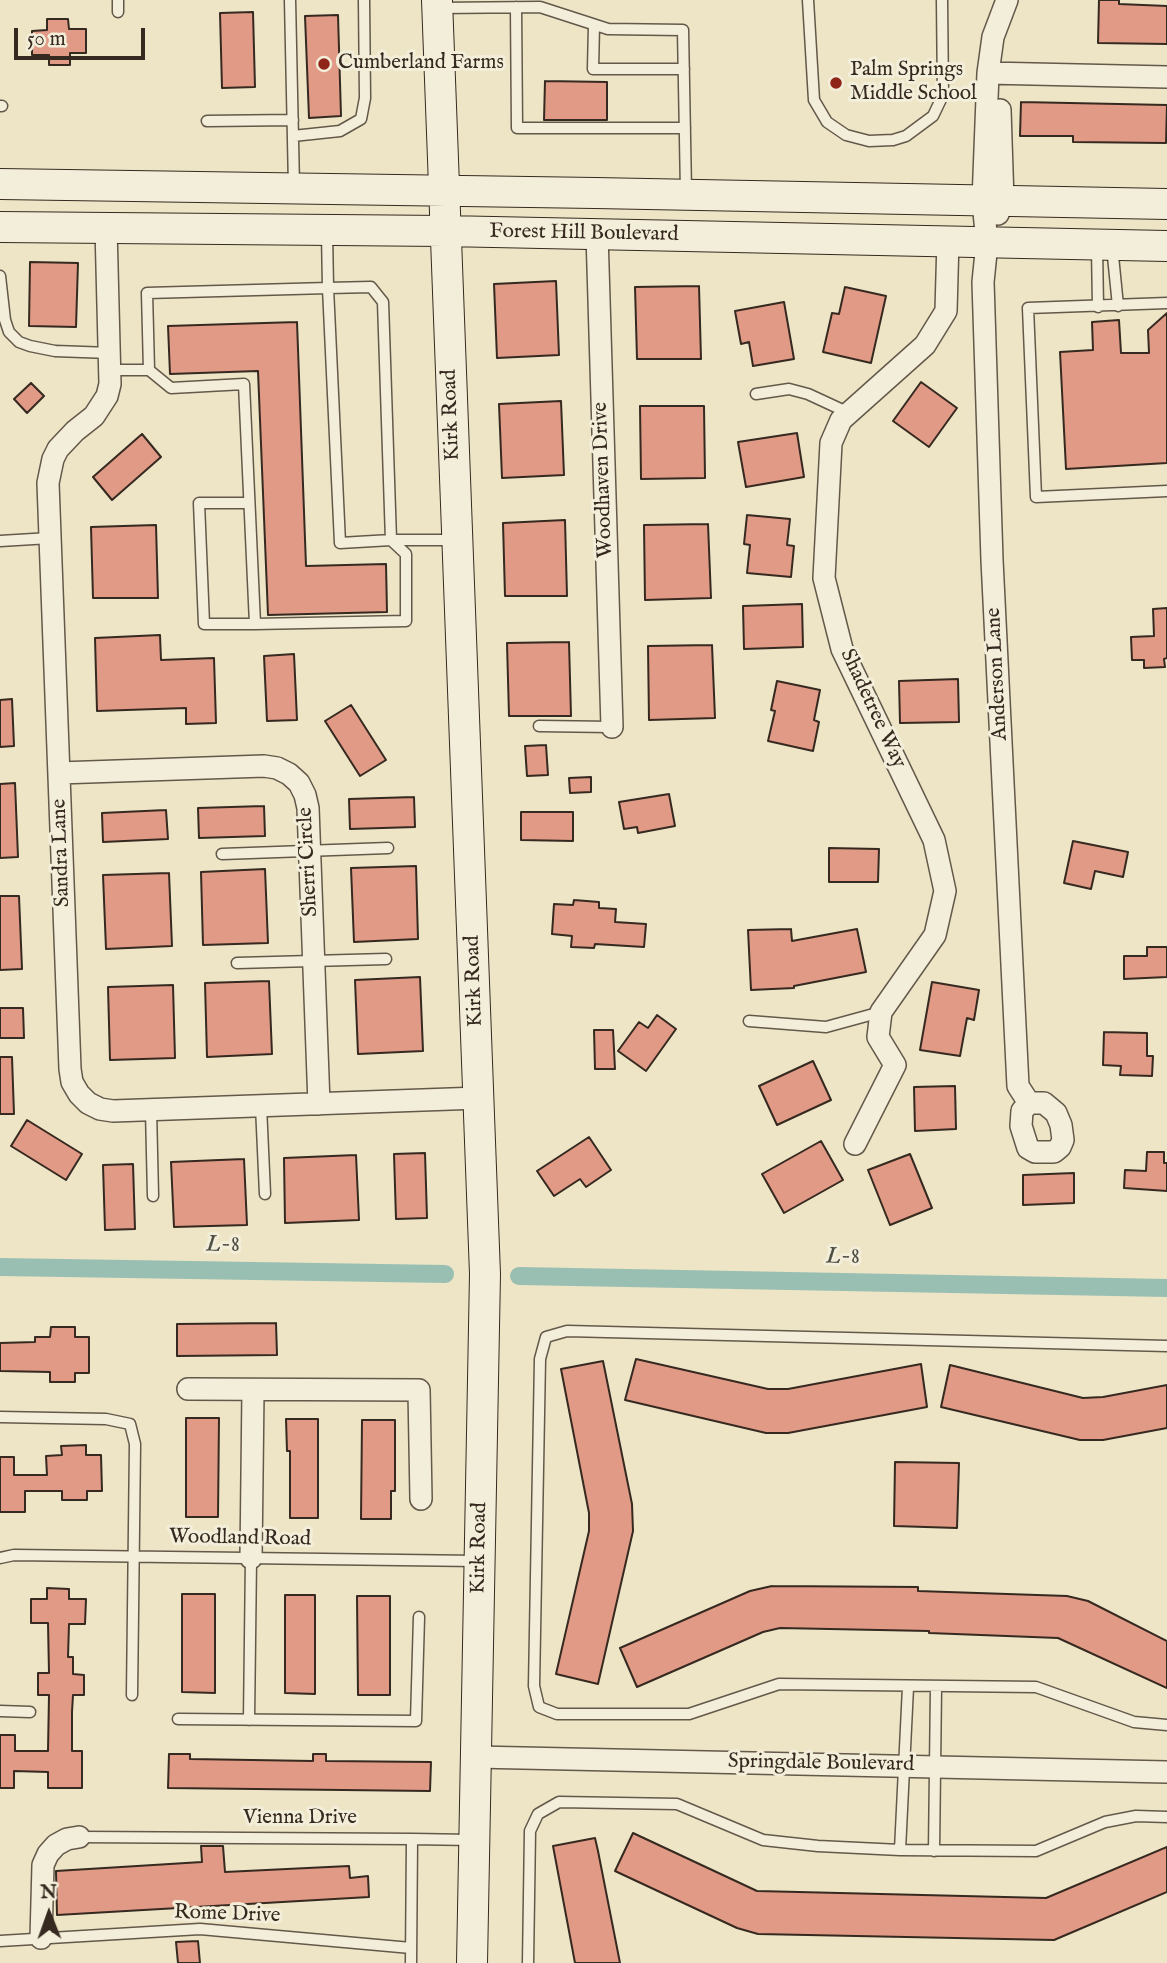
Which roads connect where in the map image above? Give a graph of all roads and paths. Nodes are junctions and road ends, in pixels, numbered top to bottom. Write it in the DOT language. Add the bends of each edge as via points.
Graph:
graph roads {
  1 [pos="290,0"];
  2 [pos="364,0"];
  3 [pos="808,0"];
  4 [pos="943,0"];
  5 [pos="1007,0"];
  6 [pos="437,4"];
  7 [pos="516,7"];
  8 [pos="594,25"];
  9 [pos="684,69"];
  10 [pos="988,73"];
  11 [pos="1167,76"];
  12 [pos="293,120"];
  13 [pos="206,121"];
  14 [pos="685,128"];
  15 [pos="293,136"];
  16 [pos="0,184"];
  17 [pos="294,189"];
  18 [pos="443,191"];
  19 [pos="686,194"];
  20 [pos="993,201"];
  21 [pos="1167,204"];
  22 [pos="0,227"];
  23 [pos="106,228"];
  24 [pos="327,230"];
  25 [pos="444,231"];
  26 [pos="597,234"];
  27 [pos="948,240"];
  28 [pos="988,243"];
  29 [pos="1105,245"];
  30 [pos="1167,246"];
  31 [pos="0,276"];
  32 [pos="328,288"];
  33 [pos="1167,303"];
  34 [pos="1118,306"];
  35 [pos="1098,307"];
  36 [pos="111,362"];
  37 [pos="149,369"];
  38 [pos="755,394"];
  39 [pos="849,413"];
  40 [pos="1167,491"];
  41 [pos="249,503"];
  42 [pos="50,538"];
  43 [pos="391,540"];
  44 [pos="457,540"];
  45 [pos="0,541"];
  46 [pos="255,624"];
  47 [pos="539,726"];
  48 [pos="612,727"];
  49 [pos="59,773"];
  50 [pos="388,848"];
  51 [pos="309,851"];
  52 [pos="222,854"];
  53 [pos="386,959"];
  54 [pos="313,961"];
  55 [pos="237,963"];
  56 [pos="881,1012"];
  57 [pos="749,1021"];
  58 [pos="479,1098"];
  59 [pos="1028,1103"];
  60 [pos="318,1104"];
  61 [pos="261,1106"];
  62 [pos="150,1110"];
  63 [pos="855,1144"];
  64 [pos="265,1194"];
  65 [pos="153,1196"];
  66 [pos="1167,1346"];
  67 [pos="188,1389"];
  68 [pos="253,1391"];
  69 [pos="0,1417"];
  70 [pos="421,1499"];
  71 [pos="134,1557"];
  72 [pos="0,1558"];
  73 [pos="251,1559"];
  74 [pos="480,1561"];
  75 [pos="419,1617"];
  76 [pos="908,1687"];
  77 [pos="936,1687"];
  78 [pos="132,1695"];
  79 [pos="0,1711"];
  80 [pos="30,1712"];
  81 [pos="178,1719"];
  82 [pos="249,1720"];
  83 [pos="1167,1725"];
  84 [pos="476,1757"];
  85 [pos="905,1765"];
  86 [pos="936,1766"];
  87 [pos="1167,1772"];
  88 [pos="1167,1817"];
  89 [pos="79,1837"];
  90 [pos="412,1839"];
  91 [pos="474,1840"];
  92 [pos="900,1850"];
  93 [pos="934,1851"];
  94 [pos="41,1938"];
  95 [pos="0,1941"];
  96 [pos="411,1948"];
  97 [pos="411,1963"];
  98 [pos="472,1963"];
  99 [pos="528,1963"];
  1 -- 12 [label="lane"];
  2 -- 15 [label="lane" via="361,119 340,131"];
  3 -- 4 [label="lane" via="814,100 827,122 846,135 869,141 906,136 933,116 943,95"];
  5 -- 10 [label="street" via="993,37"];
  6 -- 7 [label="lane"];
  6 -- 18 [label="main road, Kirk Road"];
  7 -- 8 [label="lane" via="540,7"];
  7 -- 14 [label="lane" via="517,128"];
  8 -- 9 [label="lane" via="684,30"];
  8 -- 9 [label="lane" via="593,69"];
  9 -- 14 [label="lane"];
  10 -- 11 [label="street"];
  10 -- 20 [label="street" via="1000,93"];
  12 -- 13 [label="lane"];
  12 -- 15 [label="lane"];
  14 -- 19 [label="lane"];
  15 -- 17 [label="lane"];
  16 -- 17 [label="main road, Forest Hill Boulevard"];
  17 -- 18 [label="main road, Forest Hill Boulevard"];
  18 -- 19 [label="main road, Forest Hill Boulevard"];
  18 -- 25 [label="main road, Kirk Road"];
  19 -- 20 [label="main road, Forest Hill Boulevard"];
  20 -- 21 [label="main road, Forest Hill Boulevard"];
  20 -- 28 [label="street, Anderson Lane"];
  22 -- 23 [label="main road, Forest Hill Boulevard"];
  23 -- 24 [label="main road, Forest Hill Boulevard"];
  23 -- 36 [label="street, Sandra Lane"];
  24 -- 25 [label="main road, Forest Hill Boulevard"];
  24 -- 32 [label="lane"];
  25 -- 26 [label="main road, Forest Hill Boulevard"];
  25 -- 44 [label="main road, Kirk Road"];
  26 -- 27 [label="main road, Forest Hill Boulevard"];
  26 -- 48 [label="street, Woodhaven Drive"];
  27 -- 28 [label="main road, Forest Hill Boulevard"];
  27 -- 39 [label="street, Shadetree Way" via="946,311 925,345"];
  28 -- 29 [label="main road, Forest Hill Boulevard"];
  28 -- 59 [label="street, Anderson Lane" via="983,282 993,573 1018,1086"];
  29 -- 30 [label="main road, Forest Hill Boulevard"];
  29 -- 34 [label="lane"];
  29 -- 35 [label="lane"];
  31 -- 36 [label="lane" via="5,320 19,342"];
  32 -- 37 [label="lane" via="148,293"];
  32 -- 43 [label="lane" via="371,287 383,302"];
  32 -- 43 [label="lane" via="340,542"];
  33 -- 34 [label="lane"];
  34 -- 35 [label="lane"];
  35 -- 40 [label="lane" via="1028,308 1036,497"];
  36 -- 37 [label="lane"];
  36 -- 42 [label="street, Sandra Lane" via="101,407 66,439 53,459 48,483"];
  37 -- 41 [label="lane" via="171,388 244,384"];
  38 -- 39 [label="lane" via="789,389"];
  39 -- 56 [label="street, Shadetree Way" via="831,443 824,578 842,649 934,840 944,891 935,935"];
  41 -- 46 [label="lane"];
  41 -- 46 [label="lane" via="199,503 204,624"];
  42 -- 45 [label="lane"];
  42 -- 49 [label="street, Sandra Lane"];
  43 -- 44 [label="lane"];
  43 -- 46 [label="lane" via="406,554 406,621"];
  44 -- 58 [label="main road, Kirk Road"];
  47 -- 48 [label="lane"];
  49 -- 51 [label="street, Sherri Circle" via="278,768 299,783 305,795"];
  49 -- 62 [label="street, Sandra Lane" via="72,1082 88,1103 100,1109"];
  50 -- 51 [label="lane"];
  51 -- 52 [label="lane"];
  51 -- 54 [label="street, Sherri Circle"];
  53 -- 54 [label="lane"];
  54 -- 55 [label="lane"];
  54 -- 60 [label="street, Sherri Circle"];
  56 -- 57 [label="lane" via="826,1027"];
  56 -- 63 [label="street" via="878,1037 895,1065"];
  58 -- 60 [label="street, Sandra Lane"];
  58 -- 74 [label="main road, Kirk Road" via="485,1274"];
  60 -- 61 [label="street, Sandra Lane"];
  61 -- 62 [label="street, Sandra Lane"];
  61 -- 64 [label="lane"];
  62 -- 65 [label="lane"];
  66 -- 76 [label="lane" via="567,1331 546,1337 540,1359 538,1440 534,1686 539,1707 557,1714 689,1714 779,1684"];
  67 -- 68 [label="street"];
  68 -- 70 [label="street" via="419,1391"];
  68 -- 73 [label="street"];
  69 -- 71 [label="lane" via="106,1419 130,1424 135,1444"];
  71 -- 72 [label="lane, Woodland Road"];
  71 -- 73 [label="lane, Woodland Road"];
  71 -- 78 [label="lane"];
  73 -- 74 [label="lane, Woodland Road"];
  73 -- 82 [label="lane"];
  74 -- 84 [label="main road, Kirk Road"];
  75 -- 82 [label="lane" via="416,1721"];
  76 -- 77 [label="lane"];
  76 -- 85 [label="lane"];
  77 -- 83 [label="lane" via="1036,1688 1134,1722"];
  77 -- 86 [label="lane"];
  79 -- 80 [label="lane"];
  81 -- 82 [label="lane"];
  84 -- 85 [label="street, Springdale Boulevard"];
  84 -- 91 [label="main road, Kirk Road"];
  85 -- 86 [label="street, Springdale Boulevard"];
  85 -- 92 [label="lane"];
  86 -- 87 [label="street, Springdale Boulevard"];
  86 -- 93 [label="lane"];
  88 -- 93 [label="lane" via="1105,1822 1036,1851"];
  89 -- 90 [label="lane, Vienna Drive"];
  89 -- 94 [label="street" via="56,1845 43,1865"];
  90 -- 91 [label="lane, Vienna Drive"];
  90 -- 96 [label="lane"];
  91 -- 98 [label="main road, Kirk Road"];
  92 -- 93 [label="lane"];
  92 -- 99 [label="lane" via="763,1840 677,1804 559,1802 538,1814 530,1831"];
  94 -- 95 [label="lane, Rome Drive"];
  94 -- 96 [label="lane, Rome Drive" via="200,1929"];
  96 -- 97 [label="lane"];
}
